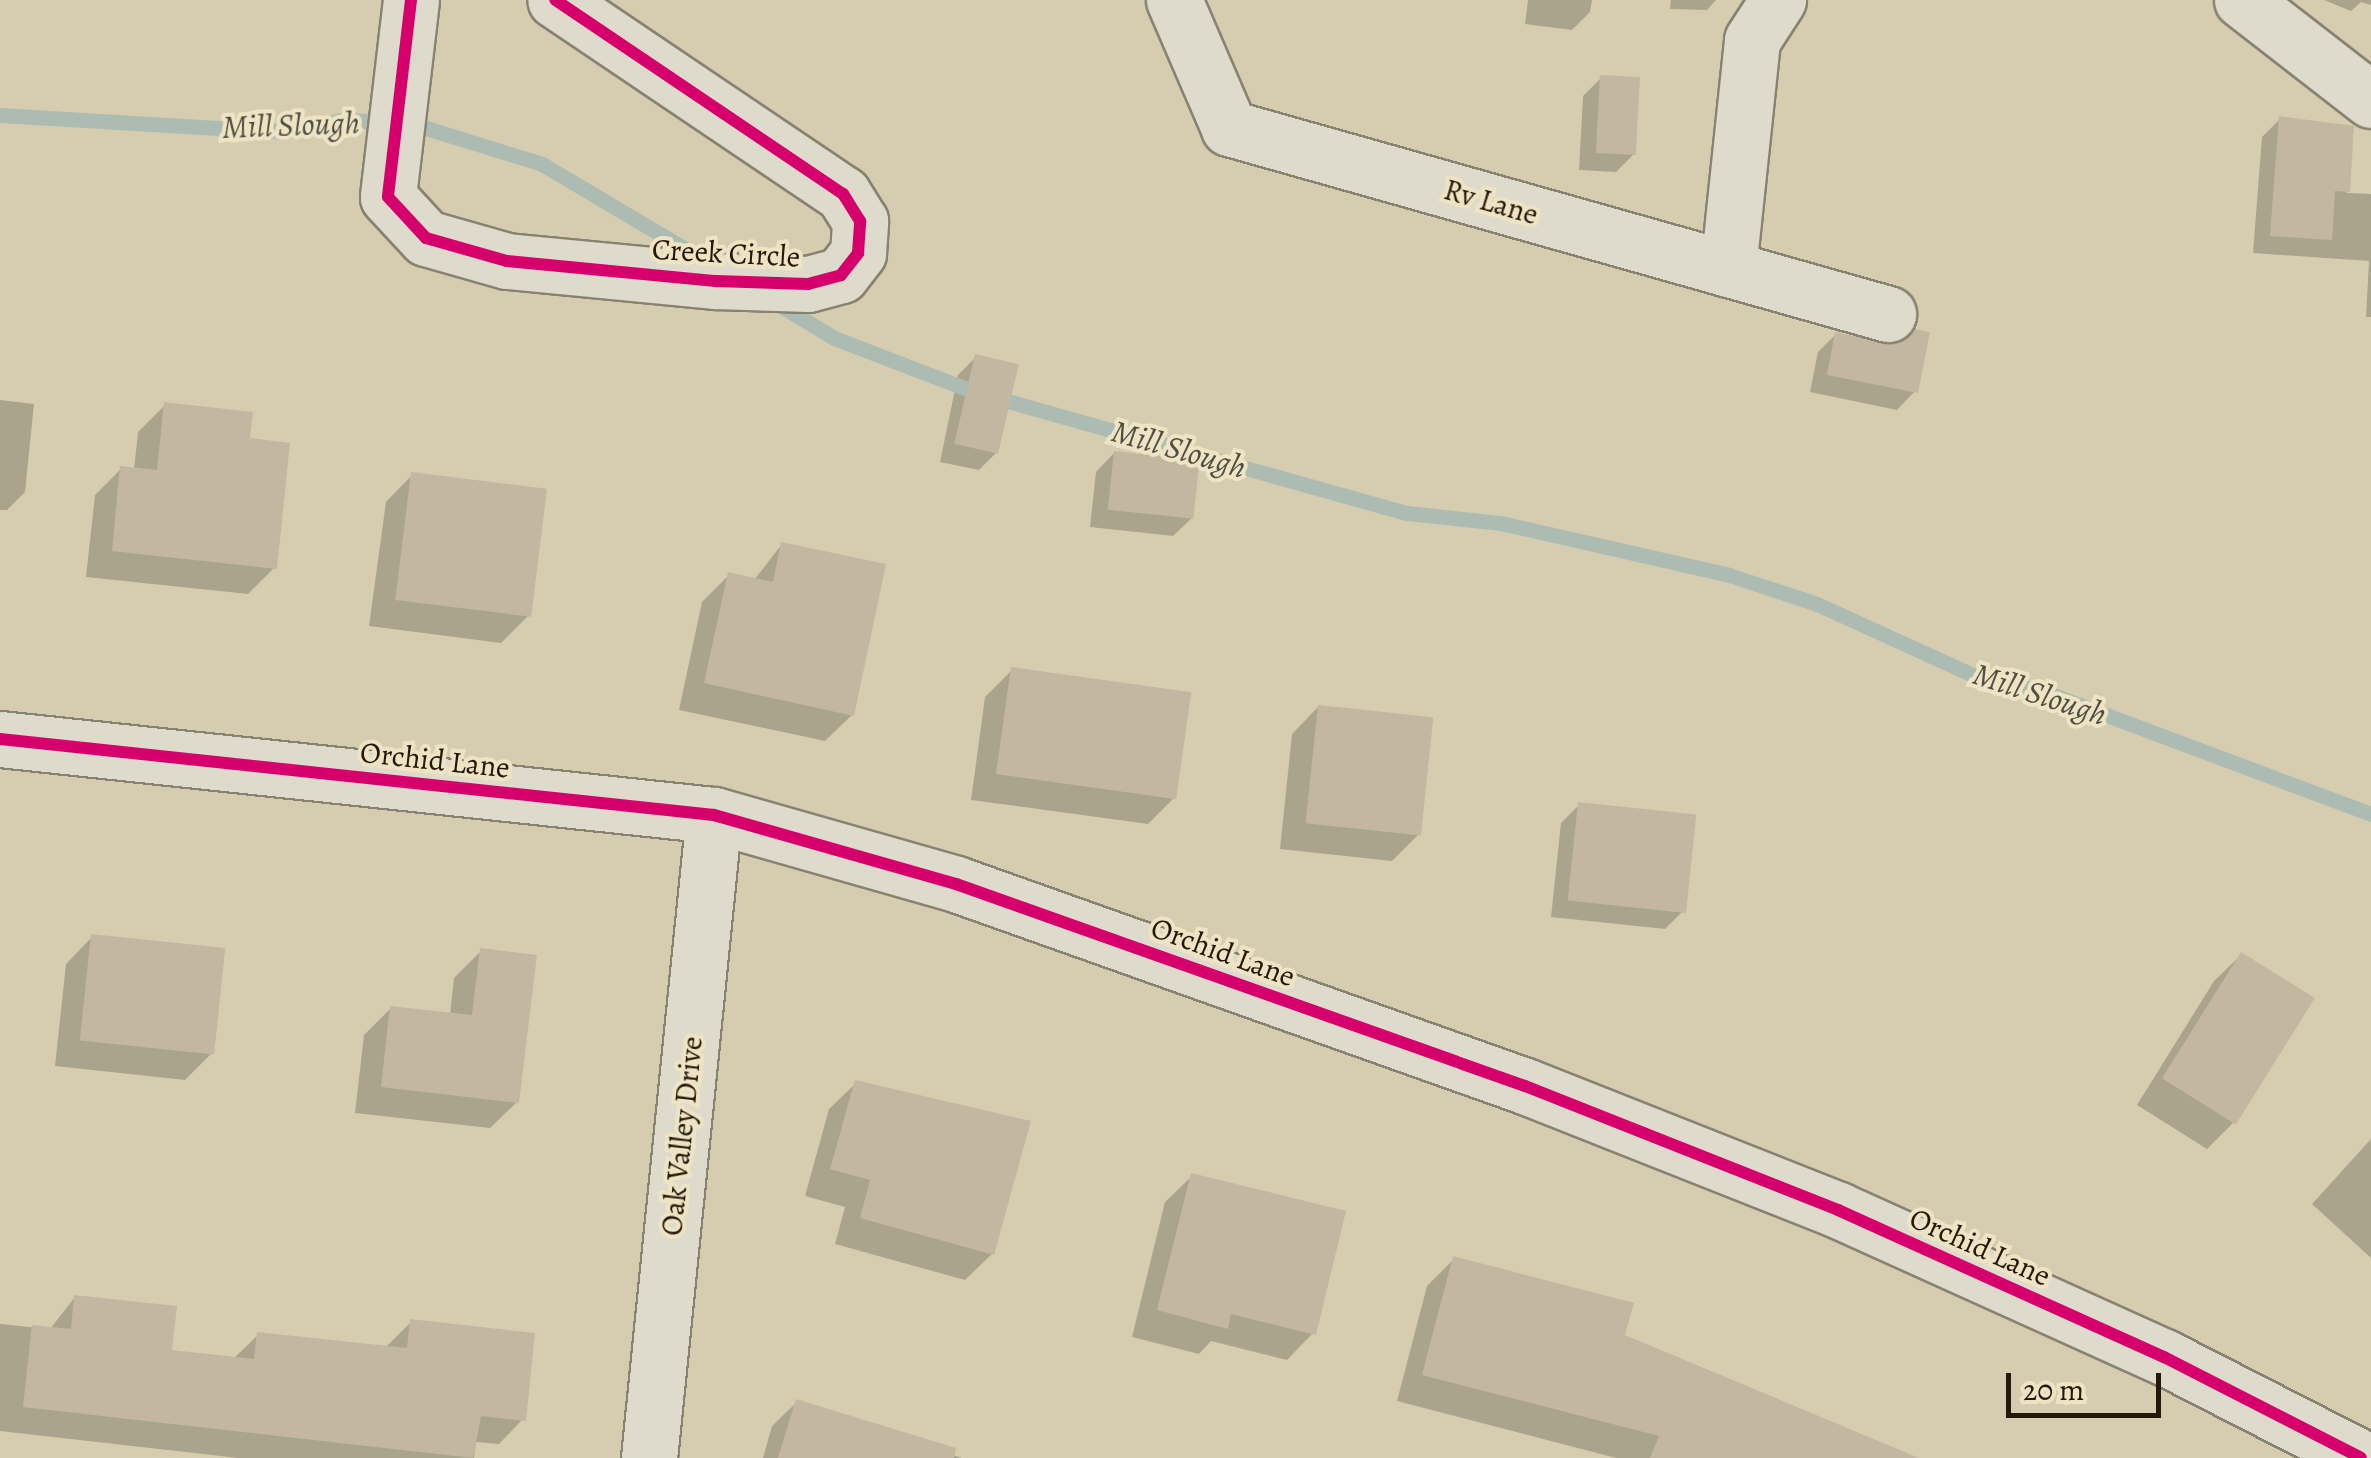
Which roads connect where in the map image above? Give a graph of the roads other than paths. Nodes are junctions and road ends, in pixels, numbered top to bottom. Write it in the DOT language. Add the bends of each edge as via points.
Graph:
graph roads {
  1 [pos="412,0"];
  2 [pos="555,0"];
  3 [pos="1174,0"];
  4 [pos="1778,0"];
  5 [pos="2242,0"];
  6 [pos="2371,100"];
  7 [pos="1728,269"];
  8 [pos="1888,314"];
  9 [pos="0,739"];
  10 [pos="714,815"];
  11 [pos="648,1458"];
  12 [pos="2361,1458"];
  1 -- 2 [label="street, Creek Circle" via="388,196 426,238 507,261 808,284 840,275 858,253 860,221 843,194"];
  3 -- 7 [label="street, Rv Lane" via="1229,128"];
  4 -- 7 [label="street" via="1752,40"];
  5 -- 6 [label="street"];
  7 -- 8 [label="street, Rv Lane"];
  9 -- 10 [label="street, Orchid Lane"];
  10 -- 11 [label="street, Oak Valley Drive"];
  10 -- 12 [label="street, Orchid Lane" via="956,884 1525,1086 1838,1210 2164,1357"];
}
